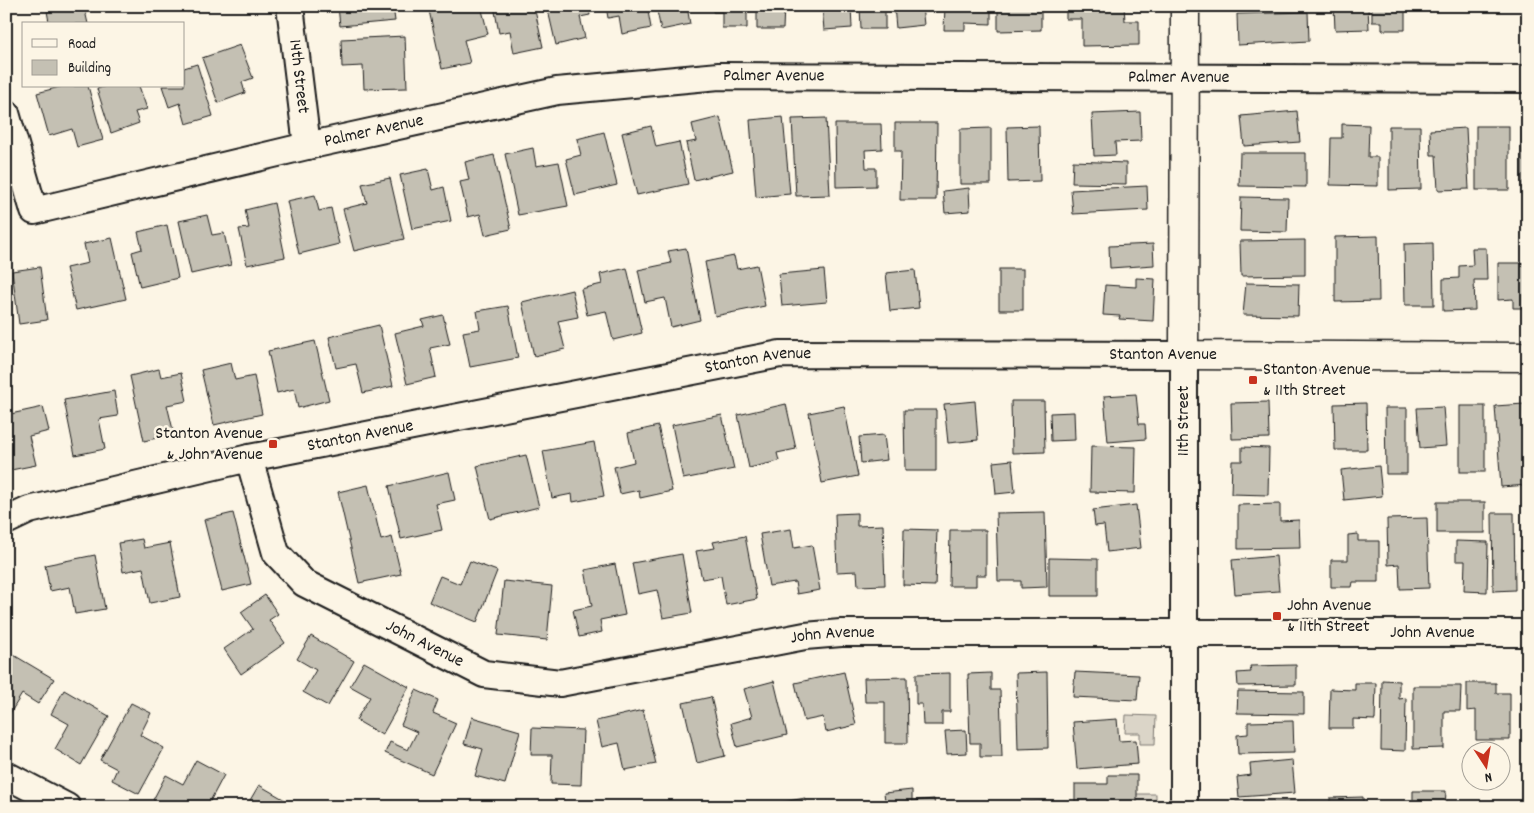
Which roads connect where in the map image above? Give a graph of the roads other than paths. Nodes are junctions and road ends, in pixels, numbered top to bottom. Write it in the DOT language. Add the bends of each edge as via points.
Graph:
graph roads {
  1 [pos="290,6"];
  2 [pos="1185,6"];
  3 [pos="1184,77"];
  4 [pos="1528,79"];
  5 [pos="6,113"];
  6 [pos="307,146"];
  7 [pos="1184,355"];
  8 [pos="1528,357"];
  9 [pos="249,458"];
  10 [pos="6,521"];
  11 [pos="1184,632"];
  12 [pos="1528,633"];
  13 [pos="6,775"];
  14 [pos="67,807"];
  15 [pos="1184,807"];
  1 -- 6 [label="street, 14th Street"];
  2 -- 3 [label="street, 11th Street"];
  3 -- 4 [label="street, Palmer Avenue"];
  3 -- 6 [label="street, Palmer Avenue" via="719,76 557,91"];
  3 -- 7 [label="street, 11th Street"];
  5 -- 6 [label="street, Palmer Avenue" via="34,211"];
  7 -- 8 [label="street, Stanton Avenue"];
  7 -- 9 [label="street, Stanton Avenue" via="780,354"];
  7 -- 11 [label="street, 11th Street"];
  9 -- 10 [label="street, Stanton Avenue" via="29,510"];
  9 -- 11 [label="street, John Avenue" via="276,553 304,583 484,674 560,682 805,636 841,633"];
  11 -- 12 [label="street, John Avenue"];
  11 -- 15 [label="street, 11th Street"];
  13 -- 14 [label="street"];
}
